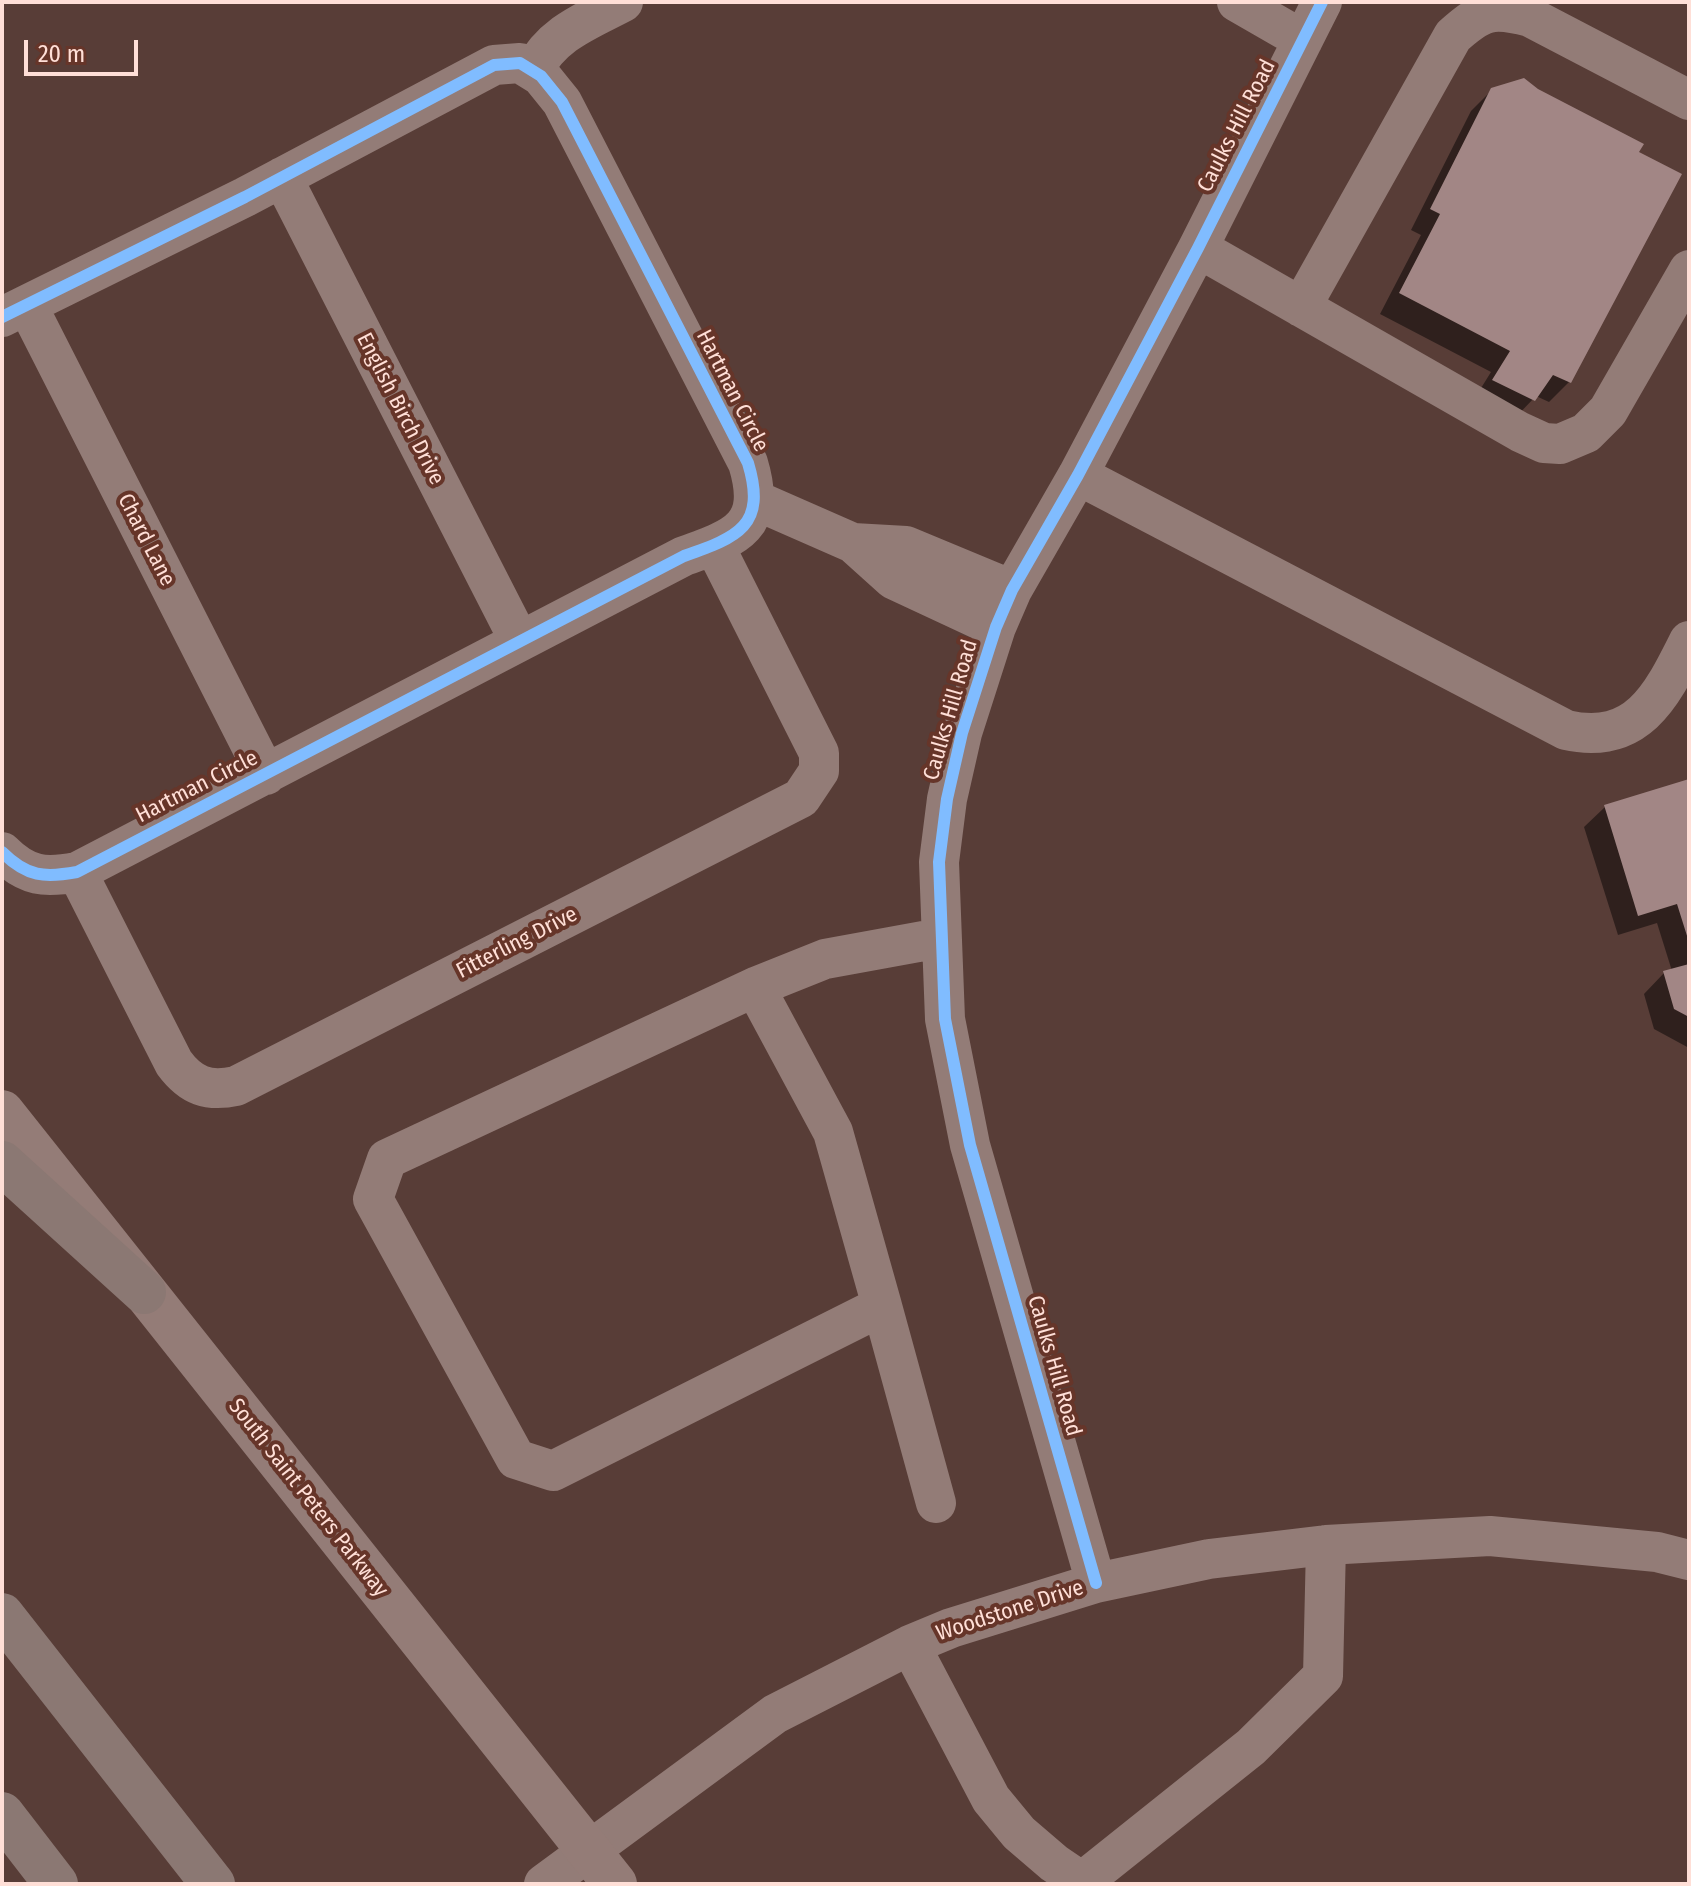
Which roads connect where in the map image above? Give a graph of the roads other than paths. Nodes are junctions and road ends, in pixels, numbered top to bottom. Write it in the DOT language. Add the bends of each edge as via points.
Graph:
graph roads {
  1 [pos="623,2"];
  2 [pos="1237,2"];
  3 [pos="1322,2"];
  4 [pos="1303,40"];
  5 [pos="533,71"];
  6 [pos="1689,100"];
  7 [pos="282,177"];
  8 [pos="1198,248"];
  9 [pos="1689,270"];
  10 [pos="1301,307"];
  11 [pos="14,311"];
  12 [pos="1078,475"];
  13 [pos="755,500"];
  14 [pos="853,543"];
  15 [pos="714,545"];
  16 [pos="1012,590"];
  17 [pos="996,627"];
  18 [pos="519,640"];
  19 [pos="1689,641"];
  20 [pos="266,775"];
  21 [pos="2,852"];
  22 [pos="77,872"];
  23 [pos="940,938"];
  24 [pos="755,987"];
  25 [pos="2,1112"];
  26 [pos="2,1163"];
  27 [pos="144,1292"];
  28 [pos="882,1306"];
  29 [pos="936,1503"];
  30 [pos="1326,1545"];
  31 [pos="1689,1560"];
  32 [pos="1096,1583"];
  33 [pos="2,1615"];
  34 [pos="910,1645"];
  35 [pos="2,1814"];
  36 [pos="589,1850"];
  37 [pos="1081,1883"];
  38 [pos="56,1884"];
  39 [pos="213,1884"];
  40 [pos="544,1884"];
  41 [pos="615,1884"];
  1 -- 5 [label="street" via="556,38"];
  2 -- 4 [label="street"];
  3 -- 4 [label="street, Caulks Hill Road"];
  4 -- 8 [label="street, Caulks Hill Road"];
  5 -- 7 [label="street" via="520,63 494,65"];
  5 -- 13 [label="street, Hartman Circle" via="562,102 748,463"];
  6 -- 10 [label="street" via="1530,17 1485,12 1453,36"];
  7 -- 11 [label="street"];
  7 -- 18 [label="street, English Birch Drive"];
  8 -- 10 [label="street"];
  8 -- 12 [label="street, Caulks Hill Road"];
  9 -- 10 [label="street" via="1608,411 1586,433 1560,444 1520,432"];
  11 -- 20 [label="street, Chard Lane"];
  12 -- 16 [label="street, Caulks Hill Road"];
  12 -- 19 [label="street" via="1566,730 1604,733 1631,723 1664,691"];
  13 -- 14 [label="street"];
  13 -- 15 [label="street, Hartman Circle" via="751,517 740,530"];
  14 -- 16 [label="street" via="906,546"];
  14 -- 17 [label="street" via="893,579"];
  15 -- 18 [label="street, Hartman Circle"];
  15 -- 22 [label="street, Fitterling Drive" via="819,753 819,771 801,798 236,1086 218,1090 199,1087 174,1063"];
  16 -- 17 [label="street, Caulks Hill Road"];
  17 -- 23 [label="street, Caulks Hill Road" via="947,799 939,862"];
  18 -- 20 [label="street, Hartman Circle"];
  20 -- 22 [label="street, Hartman Circle"];
  21 -- 22 [label="street, Hartman Circle" via="15,865 48,877"];
  23 -- 24 [label="street" via="825,959"];
  23 -- 32 [label="street, Caulks Hill Road" via="945,1019 970,1145"];
  24 -- 28 [label="street" via="833,1132"];
  24 -- 28 [label="street" via="387,1159 373,1199 516,1459 553,1471"];
  25 -- 27 [label="main road, South Saint Peters Parkway"];
  26 -- 27 [label="highway"];
  27 -- 36 [label="main road, South Saint Peters Parkway"];
  28 -- 29 [label="street"];
  30 -- 31 [label="street, Woodstone Drive" via="1490,1536 1657,1552"];
  30 -- 32 [label="street, Woodstone Drive" via="1209,1559"];
  30 -- 37 [label="street" via="1323,1676 1251,1747"];
  32 -- 34 [label="street, Woodstone Drive"];
  33 -- 39 [label="highway"];
  34 -- 36 [label="street, Woodstone Drive" via="775,1714"];
  34 -- 37 [label="street" via="991,1799 1019,1833"];
  35 -- 38 [label="highway"];
  36 -- 40 [label="street, Woodstone Drive"];
  36 -- 41 [label="main road, South Saint Peters Parkway"];
}
